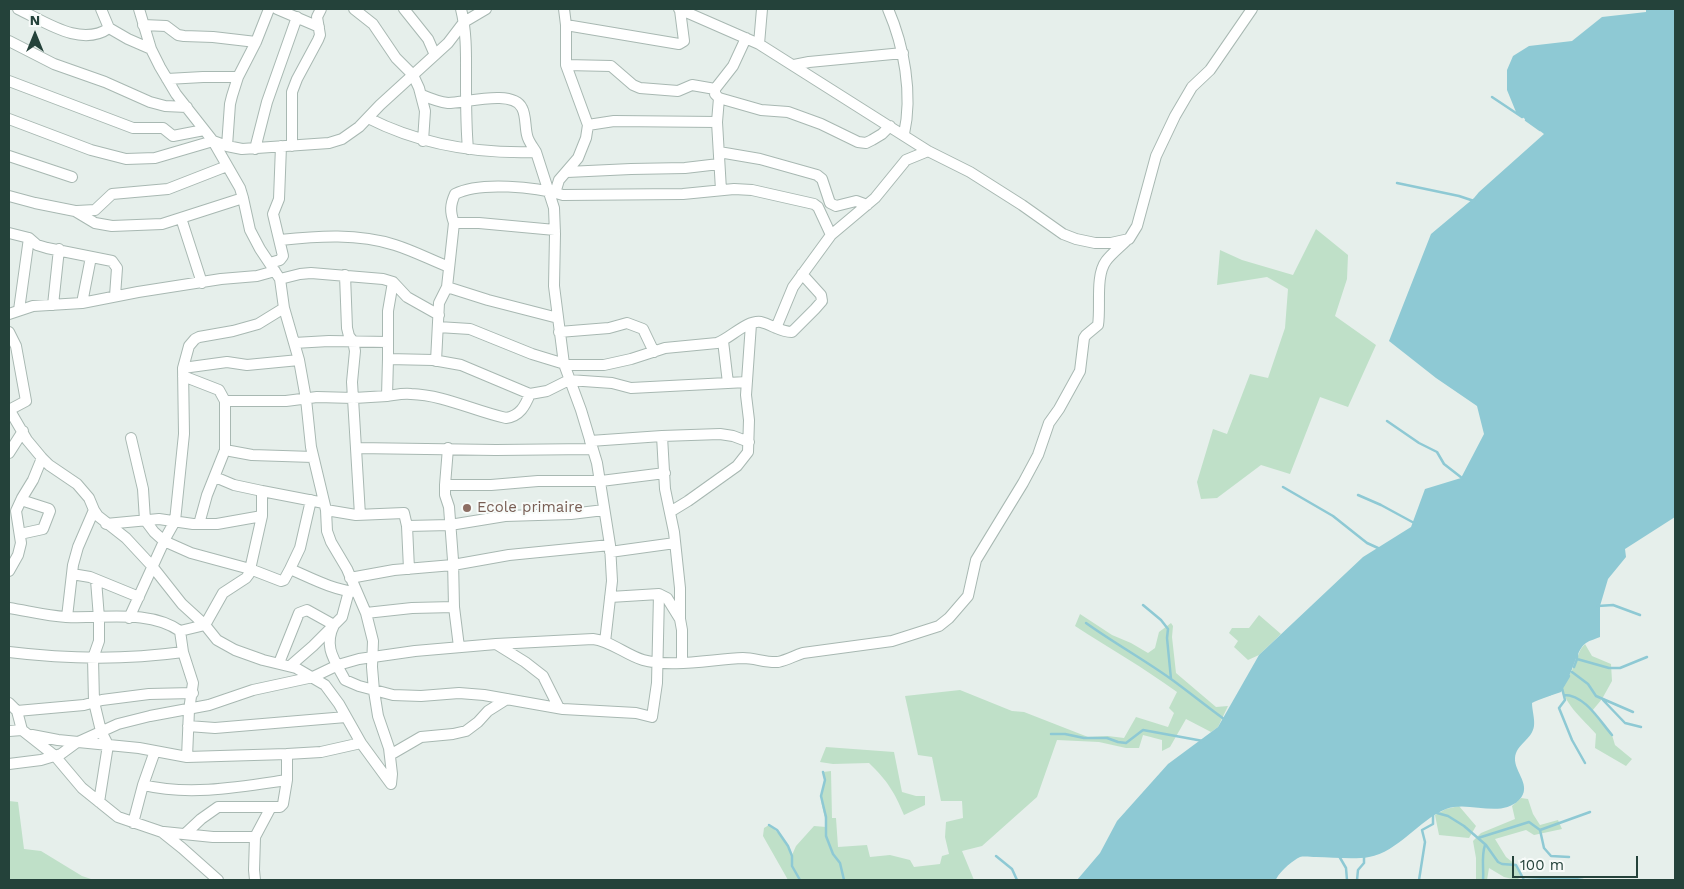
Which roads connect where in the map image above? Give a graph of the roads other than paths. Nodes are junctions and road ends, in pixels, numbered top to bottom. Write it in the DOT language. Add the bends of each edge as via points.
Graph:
graph roads {
  1 [pos="18,9"];
  2 [pos="100,9"];
  3 [pos="139,9"];
  4 [pos="269,9"];
  5 [pos="277,9"];
  6 [pos="321,9"];
  7 [pos="354,9"];
  8 [pos="404,9"];
  9 [pos="461,9"];
  10 [pos="486,9"];
  11 [pos="564,9"];
  12 [pos="680,9"];
  13 [pos="762,9"];
  14 [pos="888,9"];
  15 [pos="1252,9"];
  16 [pos="298,17"];
  17 [pos="464,22"];
  18 [pos="143,25"];
  19 [pos="566,25"];
  20 [pos="319,27"];
  21 [pos="109,28"];
  22 [pos="746,38"];
  23 [pos="9,41"];
  24 [pos="256,42"];
  25 [pos="759,44"];
  26 [pos="151,49"];
  27 [pos="903,53"];
  28 [pos="435,55"];
  29 [pos="566,65"];
  30 [pos="794,65"];
  31 [pos="413,75"];
  32 [pos="238,77"];
  33 [pos="167,79"];
  34 [pos="9,81"];
  35 [pos="717,93"];
  36 [pos="422,94"];
  37 [pos="466,102"];
  38 [pos="187,107"];
  39 [pos="368,118"];
  40 [pos="9,119"];
  41 [pos="717,122"];
  42 [pos="588,125"];
  43 [pos="890,126"];
  44 [pos="204,130"];
  45 [pos="904,134"];
  46 [pos="213,141"];
  47 [pos="423,141"];
  48 [pos="228,146"];
  49 [pos="281,146"];
  50 [pos="292,146"];
  51 [pos="255,149"];
  52 [pos="468,149"];
  53 [pos="928,151"];
  54 [pos="536,152"];
  55 [pos="719,152"];
  56 [pos="9,156"];
  57 [pos="719,164"];
  58 [pos="227,166"];
  59 [pos="567,172"];
  60 [pos="72,177"];
  61 [pos="721,190"];
  62 [pos="552,191"];
  63 [pos="9,196"];
  64 [pos="243,198"];
  65 [pos="867,205"];
  66 [pos="75,211"];
  67 [pos="181,218"];
  68 [pos="454,223"];
  69 [pos="555,230"];
  70 [pos="9,233"];
  71 [pos="830,236"];
  72 [pos="29,238"];
  73 [pos="280,240"];
  74 [pos="1126,241"];
  75 [pos="59,249"];
  76 [pos="91,257"];
  77 [pos="449,267"];
  78 [pos="275,271"];
  79 [pos="802,274"];
  80 [pos="345,275"];
  81 [pos="393,282"];
  82 [pos="202,283"];
  83 [pos="447,287"];
  84 [pos="116,296"];
  85 [pos="82,303"];
  86 [pos="53,305"];
  87 [pos="284,308"];
  88 [pos="19,310"];
  89 [pos="9,314"];
  90 [pos="440,315"];
  91 [pos="558,318"];
  92 [pos="751,324"];
  93 [pos="438,327"];
  94 [pos="776,328"];
  95 [pos="9,332"];
  96 [pos="559,332"];
  97 [pos="353,341"];
  98 [pos="724,341"];
  99 [pos="388,342"];
  100 [pos="294,343"];
  101 [pos="654,352"];
  102 [pos="388,358"];
  103 [pos="299,360"];
  104 [pos="436,361"];
  105 [pos="564,364"];
  106 [pos="184,372"];
  107 [pos="569,380"];
  108 [pos="748,382"];
  109 [pos="728,383"];
  110 [pos="530,394"];
  111 [pos="387,396"];
  112 [pos="354,398"];
  113 [pos="306,399"];
  114 [pos="225,401"];
  115 [pos="9,410"];
  116 [pos="23,431"];
  117 [pos="662,436"];
  118 [pos="131,438"];
  119 [pos="749,442"];
  120 [pos="591,445"];
  121 [pos="356,448"];
  122 [pos="448,448"];
  123 [pos="225,450"];
  124 [pos="9,453"];
  125 [pos="312,457"];
  126 [pos="42,458"];
  127 [pos="665,473"];
  128 [pos="215,477"];
  129 [pos="600,481"];
  130 [pos="445,485"];
  131 [pos="262,491"];
  132 [pos="21,500"];
  133 [pos="311,500"];
  134 [pos="325,507"];
  135 [pos="94,510"];
  136 [pos="604,510"];
  137 [pos="670,512"];
  138 [pos="360,515"];
  139 [pos="262,516"];
  140 [pos="144,520"];
  141 [pos="176,521"];
  142 [pos="106,524"];
  143 [pos="199,524"];
  144 [pos="450,525"];
  145 [pos="407,526"];
  146 [pos="20,534"];
  147 [pos="164,541"];
  148 [pos="675,543"];
  149 [pos="610,548"];
  150 [pos="453,565"];
  151 [pos="152,566"];
  152 [pos="250,569"];
  153 [pos="290,569"];
  154 [pos="410,569"];
  155 [pos="9,572"];
  156 [pos="72,574"];
  157 [pos="350,578"];
  158 [pos="96,580"];
  159 [pos="352,591"];
  160 [pos="659,594"];
  161 [pos="139,597"];
  162 [pos="610,597"];
  163 [pos="454,607"];
  164 [pos="9,608"];
  165 [pos="366,613"];
  166 [pos="66,617"];
  167 [pos="99,618"];
  168 [pos="129,618"];
  169 [pos="680,619"];
  170 [pos="205,625"];
  171 [pos="334,625"];
  172 [pos="180,631"];
  173 [pos="605,642"];
  174 [pos="496,644"];
  175 [pos="459,647"];
  176 [pos="9,652"];
  177 [pos="183,652"];
  178 [pos="93,658"];
  179 [pos="372,658"];
  180 [pos="657,662"];
  181 [pos="682,662"];
  182 [pos="279,663"];
  183 [pos="338,665"];
  184 [pos="290,666"];
  185 [pos="312,677"];
  186 [pos="374,691"];
  187 [pos="193,693"];
  188 [pos="507,699"];
  189 [pos="94,702"];
  190 [pos="9,703"];
  191 [pos="559,708"];
  192 [pos="17,710"];
  193 [pos="189,710"];
  194 [pos="346,717"];
  195 [pos="188,726"];
  196 [pos="9,731"];
  197 [pos="24,731"];
  198 [pos="101,731"];
  199 [pos="76,743"];
  200 [pos="361,743"];
  201 [pos="108,745"];
  202 [pos="155,751"];
  203 [pos="287,754"];
  204 [pos="390,755"];
  205 [pos="55,756"];
  206 [pos="187,757"];
  207 [pos="9,764"];
  208 [pos="286,780"];
  209 [pos="143,785"];
  210 [pos="99,802"];
  211 [pos="272,808"];
  212 [pos="133,822"];
  213 [pos="162,832"];
  214 [pos="185,834"];
  215 [pos="255,837"];
  216 [pos="218,880"];
  217 [pos="255,880"];
  1 -- 21 [label="street" via="76,34 90,36"];
  2 -- 21 [label="street"];
  3 -- 18 [label="street"];
  4 -- 24 [label="street"];
  5 -- 16 [label="street"];
  6 -- 20 [label="street" via="317,17"];
  7 -- 31 [label="street" via="373,24 396,58"];
  8 -- 28 [label="street" via="428,40"];
  9 -- 17 [label="street"];
  10 -- 17 [label="street"];
  11 -- 19 [label="street"];
  12 -- 19 [label="street" via="684,41 679,44"];
  12 -- 22 [label="street"];
  13 -- 25 [label="street"];
  14 -- 27 [label="street"];
  15 -- 74 [label="street" via="1210,70 1189,91 1156,156 1137,226"];
  16 -- 20 [label="street"];
  16 -- 51 [label="street" via="267,102"];
  17 -- 28 [label="street"];
  17 -- 37 [label="street"];
  18 -- 24 [label="street" via="166,26 184,36"];
  18 -- 26 [label="street"];
  19 -- 29 [label="street"];
  20 -- 50 [label="street" via="318,40 292,92"];
  21 -- 26 [label="street"];
  22 -- 25 [label="street"];
  22 -- 35 [label="street"];
  23 -- 38 [label="street" via="54,64 150,102"];
  24 -- 32 [label="street"];
  25 -- 30 [label="street"];
  26 -- 33 [label="street"];
  27 -- 30 [label="street"];
  27 -- 45 [label="street" via="907,77"];
  28 -- 31 [label="street"];
  29 -- 35 [label="street" via="611,66 633,86 640,88 678,91 692,85"];
  29 -- 42 [label="street"];
  30 -- 43 [label="street"];
  31 -- 36 [label="street"];
  31 -- 39 [label="street"];
  32 -- 33 [label="street"];
  32 -- 48 [label="street" via="230,104"];
  33 -- 38 [label="street"];
  34 -- 44 [label="street" via="138,129 163,128 173,136"];
  35 -- 41 [label="street"];
  35 -- 43 [label="street" via="761,110 788,112 858,142 866,143"];
  36 -- 37 [label="street" via="446,103"];
  36 -- 47 [label="street" via="425,111"];
  37 -- 52 [label="street"];
  37 -- 54 [label="street" via="498,97 518,102 527,136"];
  38 -- 44 [label="street"];
  39 -- 47 [label="street"];
  39 -- 50 [label="street" via="342,139"];
  40 -- 46 [label="street" via="91,150 126,159 155,158"];
  41 -- 42 [label="street" via="614,121"];
  41 -- 55 [label="street"];
  42 -- 59 [label="street" via="578,158"];
  43 -- 45 [label="street"];
  44 -- 46 [label="street"];
  45 -- 53 [label="street"];
  46 -- 48 [label="street"];
  46 -- 58 [label="street"];
  47 -- 52 [label="street"];
  48 -- 51 [label="street"];
  49 -- 50 [label="street"];
  49 -- 51 [label="street"];
  49 -- 73 [label="street" via="279,198 274,214"];
  52 -- 54 [label="street"];
  53 -- 65 [label="street" via="906,160"];
  53 -- 74 [label="street" via="970,172 1063,234 1095,243"];
  54 -- 62 [label="street"];
  55 -- 57 [label="street"];
  55 -- 65 [label="street" via="760,159 817,175 822,179 833,205 856,201"];
  56 -- 60 [label="street"];
  57 -- 59 [label="street"];
  57 -- 61 [label="street"];
  58 -- 64 [label="street"];
  58 -- 66 [label="street" via="168,189 112,194 95,210"];
  59 -- 62 [label="street"];
  61 -- 62 [label="street" via="683,194 563,195"];
  61 -- 71 [label="street" via="752,190 814,204"];
  62 -- 68 [label="street" via="464,189 454,194 450,204"];
  62 -- 69 [label="street"];
  63 -- 66 [label="street"];
  64 -- 67 [label="street"];
  64 -- 78 [label="street" via="250,230"];
  65 -- 71 [label="street"];
  66 -- 67 [label="street" via="95,223 112,226 162,224"];
  67 -- 82 [label="street"];
  68 -- 69 [label="street"];
  68 -- 77 [label="street"];
  69 -- 91 [label="street" via="554,286"];
  70 -- 72 [label="street"];
  71 -- 79 [label="street"];
  72 -- 75 [label="street" via="40,246"];
  72 -- 88 [label="street"];
  73 -- 77 [label="street" via="330,236 369,239 393,244"];
  73 -- 78 [label="street" via="282,258"];
  74 -- 181 [label="street" via="1103,267 1098,324 1084,338 1080,370 1049,423 1038,455 1023,483 976,560 968,596 946,622 892,641 803,653 779,662 746,658"];
  75 -- 76 [label="street"];
  75 -- 86 [label="street"];
  76 -- 84 [label="street" via="112,260 116,265"];
  76 -- 85 [label="street"];
  77 -- 83 [label="street"];
  78 -- 80 [label="street"];
  78 -- 82 [label="street"];
  78 -- 87 [label="street"];
  79 -- 94 [label="street" via="792,287"];
  79 -- 94 [label="street" via="821,295 822,301 792,332"];
  80 -- 81 [label="street"];
  80 -- 97 [label="street" via="347,328"];
  81 -- 90 [label="street" via="407,297"];
  81 -- 99 [label="street" via="388,311"];
  82 -- 84 [label="street"];
  83 -- 90 [label="street" via="439,304"];
  83 -- 91 [label="street"];
  84 -- 85 [label="street"];
  85 -- 86 [label="street"];
  86 -- 88 [label="street"];
  87 -- 100 [label="street"];
  87 -- 106 [label="street" via="258,324 195,339 190,346"];
  88 -- 89 [label="street"];
  90 -- 93 [label="street"];
  91 -- 96 [label="street"];
  92 -- 94 [label="street" via="760,322"];
  92 -- 98 [label="street"];
  92 -- 108 [label="street"];
  93 -- 104 [label="street"];
  93 -- 105 [label="street" via="470,329"];
  95 -- 115 [label="street" via="16,346 26,400"];
  96 -- 101 [label="street" via="609,328 627,323 643,329"];
  96 -- 105 [label="street"];
  97 -- 99 [label="street"];
  97 -- 100 [label="street"];
  97 -- 112 [label="street"];
  98 -- 101 [label="street" via="676,346"];
  98 -- 109 [label="street"];
  99 -- 102 [label="street"];
  100 -- 103 [label="street"];
  101 -- 105 [label="street" via="604,364"];
  102 -- 104 [label="street"];
  102 -- 111 [label="street"];
  103 -- 106 [label="street" via="247,365 227,362"];
  103 -- 113 [label="street"];
  104 -- 110 [label="street" via="461,365"];
  105 -- 107 [label="street"];
  106 -- 114 [label="street" via="217,388"];
  106 -- 141 [label="street" via="184,434"];
  107 -- 109 [label="street" via="612,382 631,388"];
  107 -- 110 [label="street" via="546,391"];
  107 -- 120 [label="street"];
  108 -- 109 [label="street"];
  108 -- 119 [label="street"];
  110 -- 111 [label="street" via="524,409 514,417 506,418 426,395"];
  111 -- 112 [label="street"];
  112 -- 113 [label="street"];
  112 -- 121 [label="street"];
  113 -- 114 [label="street"];
  113 -- 125 [label="street"];
  114 -- 123 [label="street"];
  115 -- 116 [label="street"];
  116 -- 124 [label="street"];
  116 -- 126 [label="street"];
  117 -- 119 [label="street" via="720,434"];
  117 -- 120 [label="street"];
  117 -- 127 [label="street"];
  118 -- 140 [label="street" via="143,489"];
  119 -- 137 [label="street" via="748,452 737,466"];
  120 -- 122 [label="street" via="496,450"];
  120 -- 129 [label="street"];
  121 -- 122 [label="street"];
  121 -- 138 [label="street"];
  122 -- 130 [label="street"];
  123 -- 125 [label="street" via="252,455"];
  123 -- 128 [label="street"];
  125 -- 134 [label="street"];
  126 -- 132 [label="street"];
  126 -- 135 [label="street" via="77,484"];
  127 -- 129 [label="street"];
  127 -- 137 [label="street"];
  128 -- 131 [label="street"];
  128 -- 143 [label="street"];
  129 -- 130 [label="street"];
  129 -- 136 [label="street"];
  130 -- 144 [label="street"];
  131 -- 133 [label="street"];
  131 -- 139 [label="street"];
  132 -- 146 [label="street" via="16,510"];
  132 -- 146 [label="street" via="50,511 43,529"];
  133 -- 134 [label="street"];
  133 -- 153 [label="street" via="300,548"];
  134 -- 138 [label="street"];
  134 -- 157 [label="street" via="328,535"];
  135 -- 142 [label="street"];
  135 -- 156 [label="street" via="78,547"];
  136 -- 144 [label="street" via="505,516"];
  136 -- 149 [label="street"];
  137 -- 148 [label="street"];
  138 -- 145 [label="street" via="401,512 406,515"];
  139 -- 143 [label="street"];
  139 -- 152 [label="street"];
  140 -- 141 [label="street"];
  140 -- 142 [label="street"];
  140 -- 147 [label="street"];
  141 -- 143 [label="street"];
  141 -- 147 [label="street"];
  142 -- 151 [label="street" via="126,538"];
  144 -- 145 [label="street"];
  144 -- 150 [label="street"];
  145 -- 154 [label="street"];
  146 -- 155 [label="street" via="18,555"];
  147 -- 151 [label="street"];
  147 -- 152 [label="street" via="191,553"];
  148 -- 149 [label="street"];
  148 -- 169 [label="street"];
  149 -- 150 [label="street" via="509,555"];
  149 -- 162 [label="street" via="613,571"];
  150 -- 154 [label="street"];
  150 -- 163 [label="street"];
  151 -- 161 [label="street"];
  151 -- 170 [label="street" via="182,604"];
  152 -- 153 [label="street" via="282,581"];
  152 -- 170 [label="street" via="246,578 223,594"];
  153 -- 159 [label="street"];
  154 -- 157 [label="street"];
  156 -- 158 [label="street"];
  156 -- 166 [label="street"];
  157 -- 159 [label="street"];
  158 -- 161 [label="street"];
  158 -- 167 [label="street"];
  159 -- 165 [label="street"];
  159 -- 171 [label="street" via="344,613"];
  160 -- 162 [label="street"];
  160 -- 169 [label="street" via="667,598"];
  160 -- 180 [label="street"];
  161 -- 168 [label="street"];
  162 -- 173 [label="street"];
  163 -- 165 [label="street"];
  163 -- 175 [label="street"];
  164 -- 166 [label="street"];
  165 -- 179 [label="street" via="374,646"];
  166 -- 167 [label="street"];
  167 -- 168 [label="street"];
  167 -- 178 [label="street" via="99,641"];
  168 -- 172 [label="street" via="158,620"];
  169 -- 181 [label="street"];
  170 -- 172 [label="street"];
  170 -- 182 [label="street" via="217,640 235,650"];
  171 -- 182 [label="street" via="307,610 299,613"];
  171 -- 183 [label="street" via="328,645"];
  171 -- 184 [label="street"];
  172 -- 177 [label="street"];
  173 -- 174 [label="street" via="570,639"];
  173 -- 180 [label="street" via="643,660"];
  174 -- 175 [label="street"];
  174 -- 191 [label="street" via="543,676"];
  175 -- 179 [label="street"];
  176 -- 178 [label="street"];
  177 -- 178 [label="street" via="146,657"];
  177 -- 187 [label="street" via="194,683"];
  178 -- 189 [label="street"];
  179 -- 183 [label="street"];
  179 -- 186 [label="street"];
  180 -- 181 [label="street"];
  180 -- 191 [label="street" via="652,717"];
  182 -- 184 [label="street"];
  183 -- 185 [label="street"];
  183 -- 186 [label="street" via="345,680"];
  184 -- 185 [label="street"];
  185 -- 193 [label="street"];
  185 -- 194 [label="street" via="325,685"];
  186 -- 188 [label="street" via="421,696 460,693"];
  186 -- 204 [label="street"];
  187 -- 189 [label="street" via="149,694"];
  187 -- 193 [label="street"];
  188 -- 191 [label="street"];
  188 -- 204 [label="street" via="466,731 421,737"];
  189 -- 192 [label="street"];
  189 -- 198 [label="street"];
  190 -- 192 [label="street"];
  192 -- 197 [label="street"];
  193 -- 195 [label="street"];
  193 -- 198 [label="street" via="150,716"];
  194 -- 195 [label="street" via="215,728"];
  194 -- 200 [label="street"];
  195 -- 206 [label="street"];
  196 -- 197 [label="street"];
  197 -- 199 [label="street"];
  197 -- 205 [label="street"];
  198 -- 199 [label="street"];
  198 -- 201 [label="street"];
  199 -- 201 [label="street"];
  199 -- 205 [label="street"];
  200 -- 203 [label="street" via="321,752"];
  200 -- 204 [label="street" via="391,784"];
  201 -- 202 [label="street"];
  201 -- 210 [label="street"];
  202 -- 206 [label="street"];
  202 -- 209 [label="street"];
  203 -- 206 [label="street"];
  203 -- 208 [label="street"];
  205 -- 207 [label="street"];
  205 -- 210 [label="street" via="76,782"];
  208 -- 209 [label="street" via="176,791"];
  208 -- 211 [label="street" via="282,806"];
  209 -- 212 [label="street"];
  210 -- 212 [label="street" via="118,817"];
  211 -- 214 [label="street" via="218,807"];
  211 -- 215 [label="street"];
  212 -- 213 [label="street"];
  213 -- 214 [label="street"];
  213 -- 216 [label="street"];
  214 -- 215 [label="street"];
  215 -- 217 [label="street"];
}
